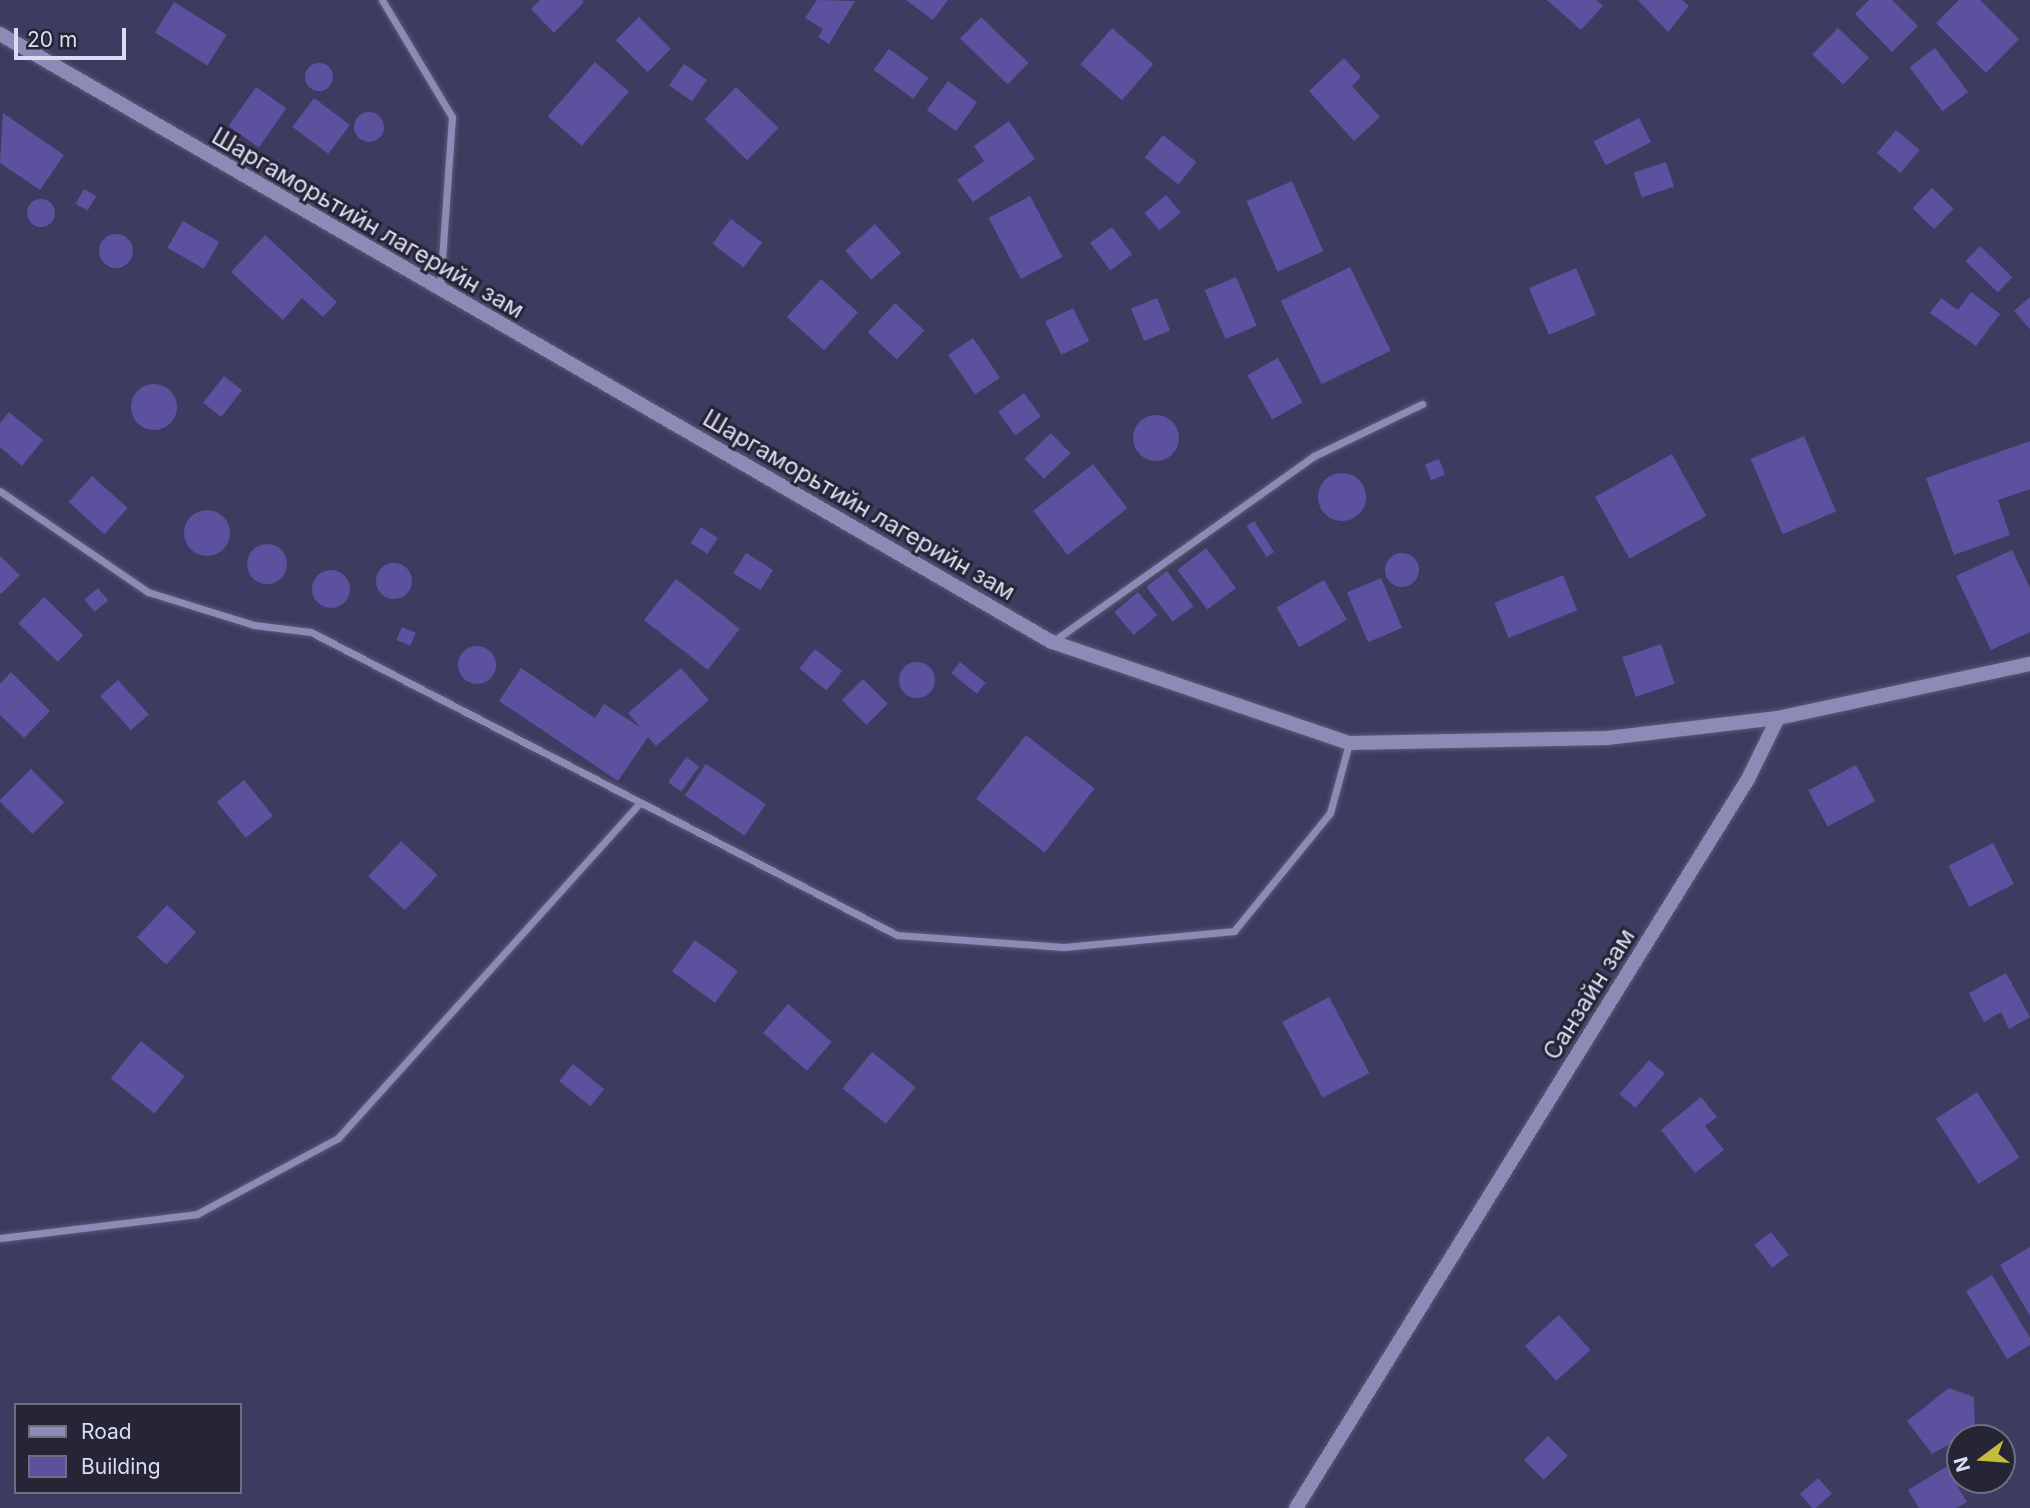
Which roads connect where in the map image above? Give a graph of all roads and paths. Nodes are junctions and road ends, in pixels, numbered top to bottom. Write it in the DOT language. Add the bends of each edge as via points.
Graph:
graph roads {
  1 [pos="382,0"];
  2 [pos="0,34"];
  3 [pos="440,291"];
  4 [pos="1422,404"];
  5 [pos="0,491"];
  6 [pos="1052,642"];
  7 [pos="2030,664"];
  8 [pos="1778,718"];
  9 [pos="1349,743"];
  10 [pos="640,803"];
  11 [pos="0,1238"];
  12 [pos="1296,1508"];
  1 -- 3 [label="street" via="452,117"];
  2 -- 3 [label="street, Шаргаморьтийн лагерийн зам"];
  3 -- 6 [label="street, Шаргаморьтийн лагерийн зам"];
  4 -- 6 [label="street" via="1314,456"];
  5 -- 10 [label="street" via="148,592 254,625 311,632"];
  6 -- 9 [label="street, Шаргаморьтийн лагерийн зам"];
  7 -- 8 [label="street"];
  8 -- 9 [label="street, Шаргаморьтийн лагерийн зам" via="1607,738"];
  8 -- 12 [label="street, Санзайн зам" via="1741,791"];
  9 -- 10 [label="street" via="1330,813 1234,931 1064,947 897,935"];
  10 -- 11 [label="street" via="338,1138 197,1214"];
}
